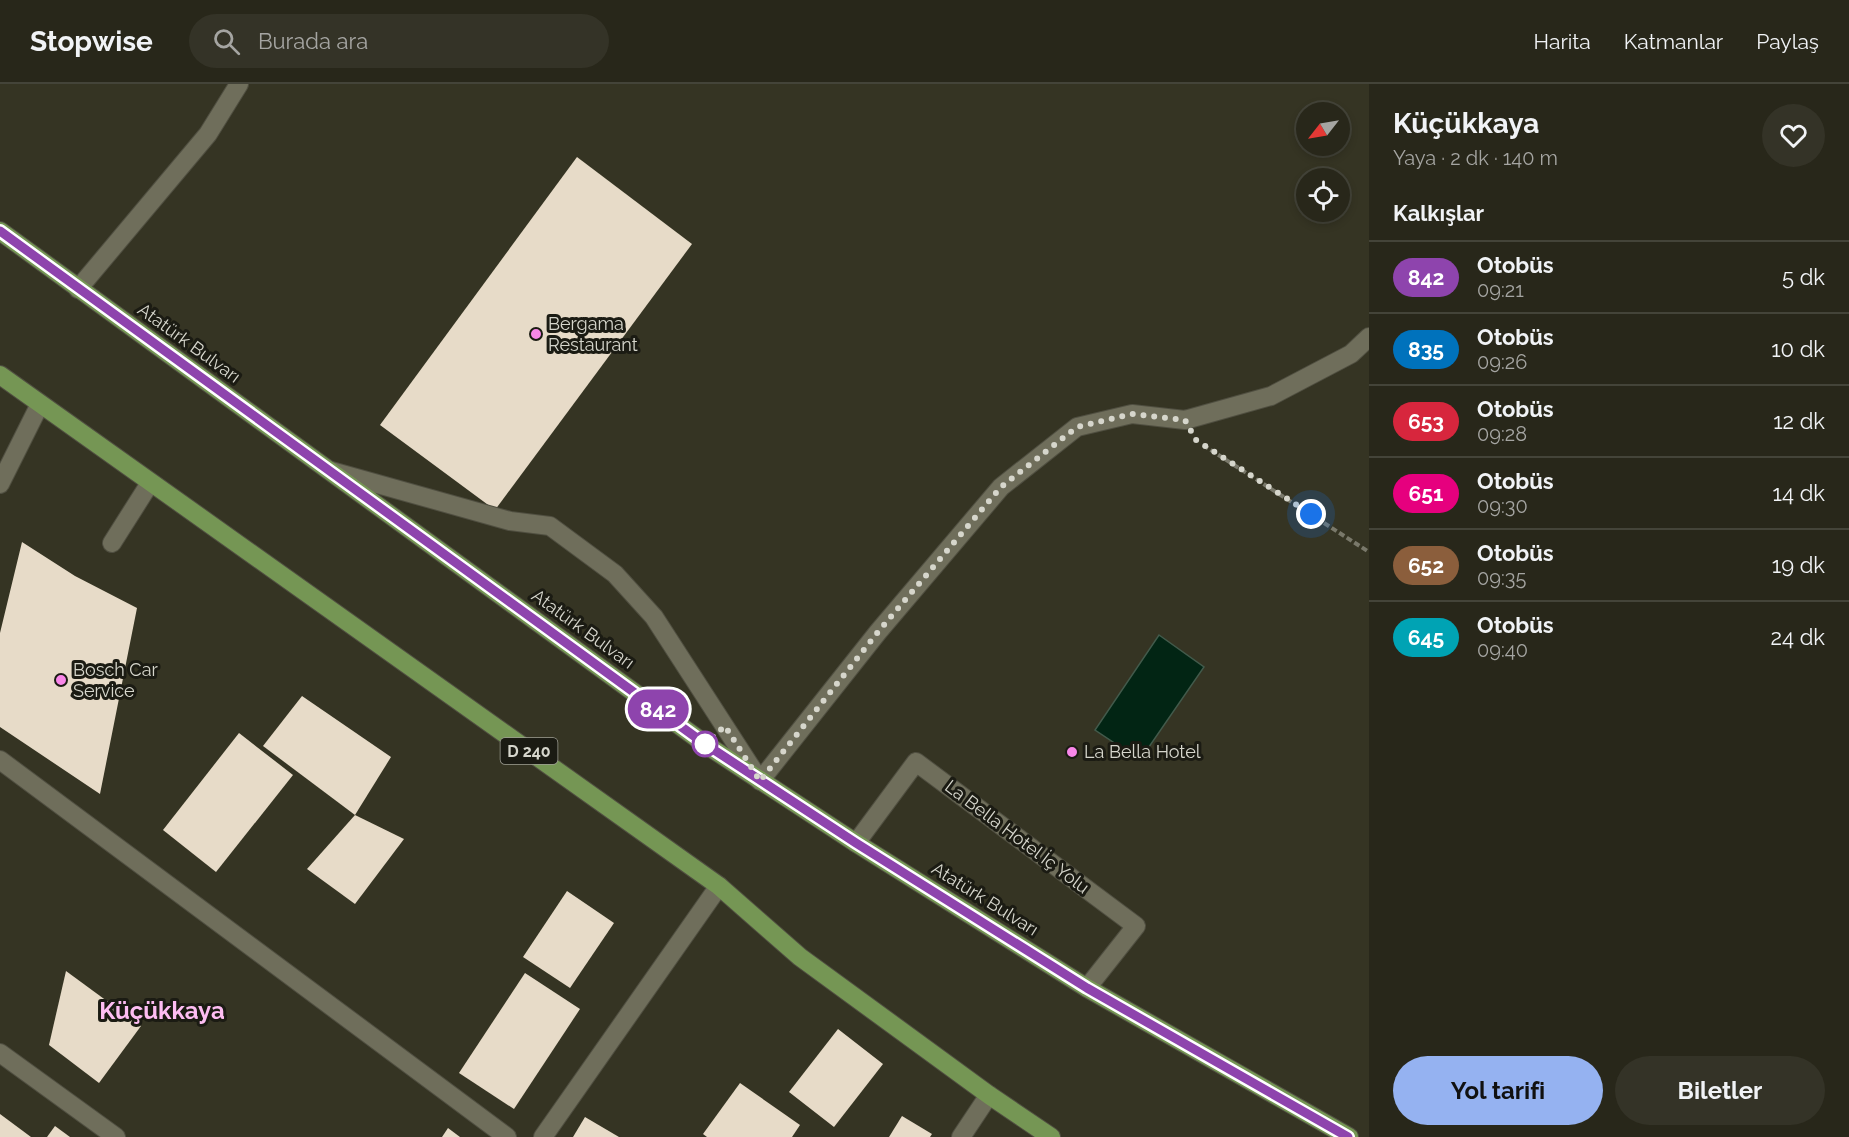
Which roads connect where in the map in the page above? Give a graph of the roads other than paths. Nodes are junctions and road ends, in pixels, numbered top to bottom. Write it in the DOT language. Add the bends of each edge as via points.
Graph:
graph roads {
  1 [pos="239,84"];
  2 [pos="0,231"];
  3 [pos="78,289"];
  4 [pos="1369,337"];
  5 [pos="0,375"];
  6 [pos="40,404"];
  7 [pos="331,471"];
  8 [pos="150,483"];
  9 [pos="0,484"];
  10 [pos="112,543"];
  11 [pos="0,760"];
  12 [pos="760,781"];
  13 [pos="856,843"];
  14 [pos="719,886"];
  15 [pos="1087,988"];
  16 [pos="0,1053"];
  17 [pos="989,1095"];
  18 [pos="116,1137"];
  19 [pos="507,1137"];
  20 [pos="543,1137"];
  21 [pos="962,1137"];
  22 [pos="1051,1137"];
  23 [pos="1349,1137"];
  1 -- 3 [label="street" via="208,134"];
  2 -- 3 [label="highway, Atatürk Bulvarı"];
  3 -- 7 [label="highway, Atatürk Bulvarı"];
  4 -- 12 [label="street" via="1351,354 1271,396 1185,420 1132,414 1077,427 1001,487 878,632"];
  5 -- 6 [label="highway, D 240"];
  6 -- 8 [label="highway, D 240"];
  6 -- 9 [label="street"];
  7 -- 12 [label="highway, Atatürk Bulvarı"];
  7 -- 12 [label="street" via="510,521 550,526 615,574 654,617"];
  8 -- 10 [label="street"];
  8 -- 14 [label="highway, D 240"];
  11 -- 19 [label="street"];
  12 -- 13 [label="highway, Atatürk Bulvarı"];
  13 -- 15 [label="highway, Atatürk Bulvarı"];
  13 -- 15 [label="street, La Bella Hotel İç Yolu" via="916,762 1136,926"];
  14 -- 17 [label="highway, D 240" via="800,957"];
  14 -- 20 [label="street"];
  15 -- 23 [label="highway, Atatürk Bulvarı"];
  16 -- 18 [label="street"];
  17 -- 21 [label="street"];
  17 -- 22 [label="highway, D 240"];
}
